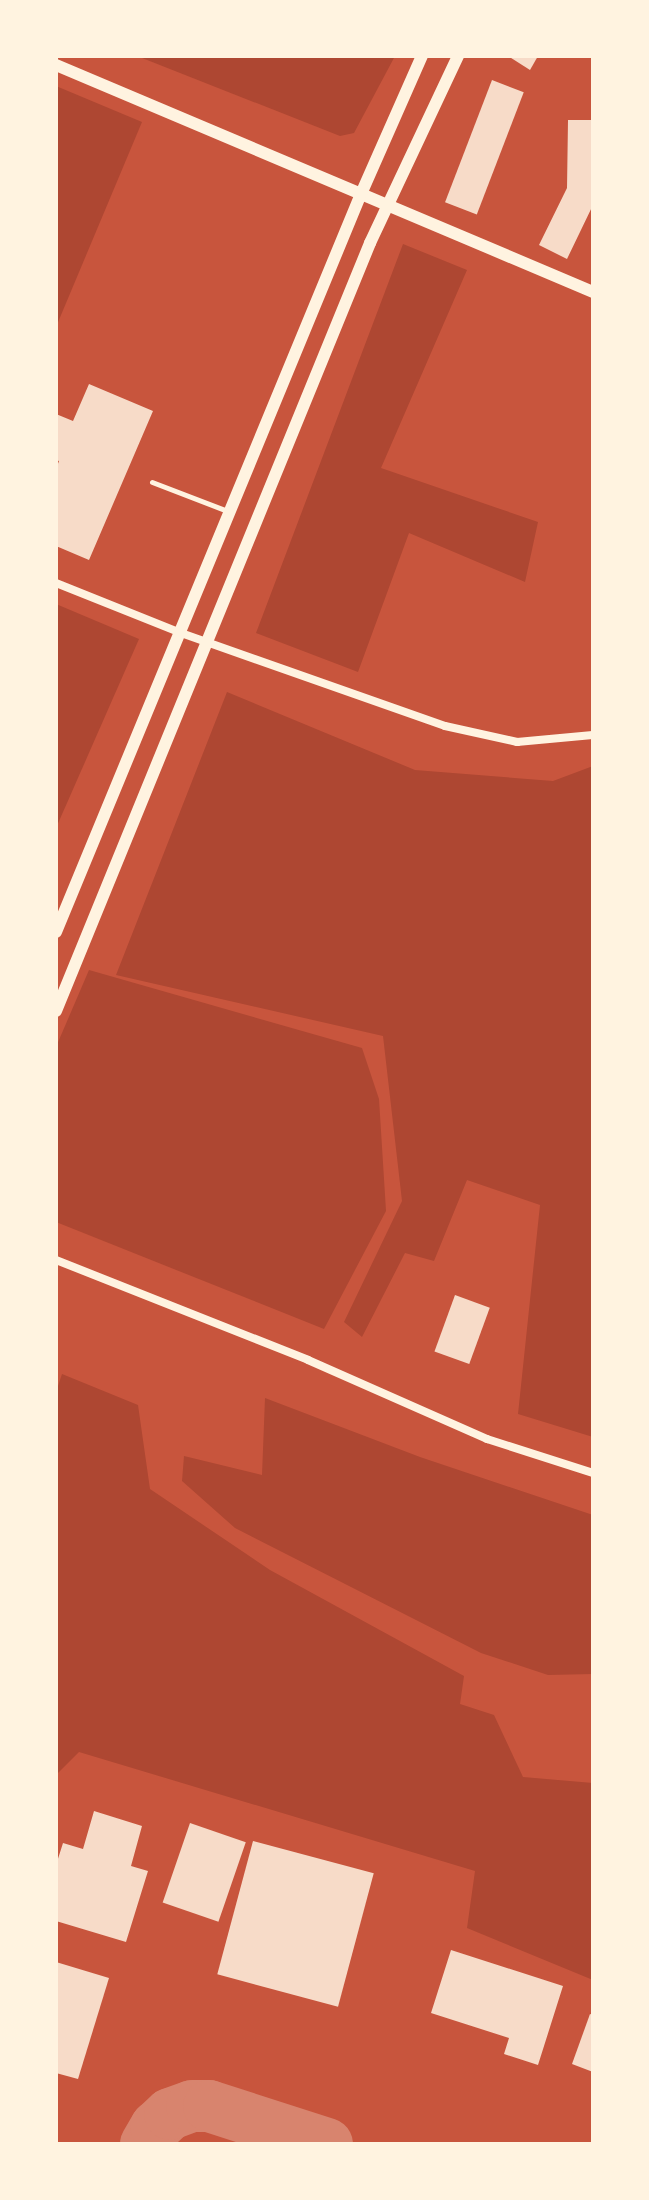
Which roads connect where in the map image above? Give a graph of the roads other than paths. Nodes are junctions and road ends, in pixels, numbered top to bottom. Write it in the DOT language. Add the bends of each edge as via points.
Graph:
graph roads {
  1 [pos="422,56"];
  2 [pos="458,56"];
  3 [pos="56,65"];
  4 [pos="361,194"];
  5 [pos="387,205"];
  6 [pos="593,291"];
  7 [pos="152,482"];
  8 [pos="231,512"];
  9 [pos="56,583"];
  10 [pos="181,633"];
  11 [pos="207,641"];
  12 [pos="593,735"];
  13 [pos="56,932"];
  14 [pos="56,1011"];
  15 [pos="56,1260"];
  16 [pos="593,1473"];
  1 -- 4 [label="street"];
  2 -- 5 [label="street"];
  3 -- 4 [label="street"];
  4 -- 5 [label="street"];
  4 -- 8 [label="street"];
  5 -- 6 [label="street"];
  5 -- 11 [label="street"];
  7 -- 8 [label="lane"];
  8 -- 10 [label="street"];
  9 -- 10 [label="street"];
  10 -- 11 [label="street"];
  10 -- 13 [label="street"];
  11 -- 12 [label="street" via="483,736 517,742"];
  11 -- 14 [label="street"];
  15 -- 16 [label="street" via="308,1360 487,1439"];
}
